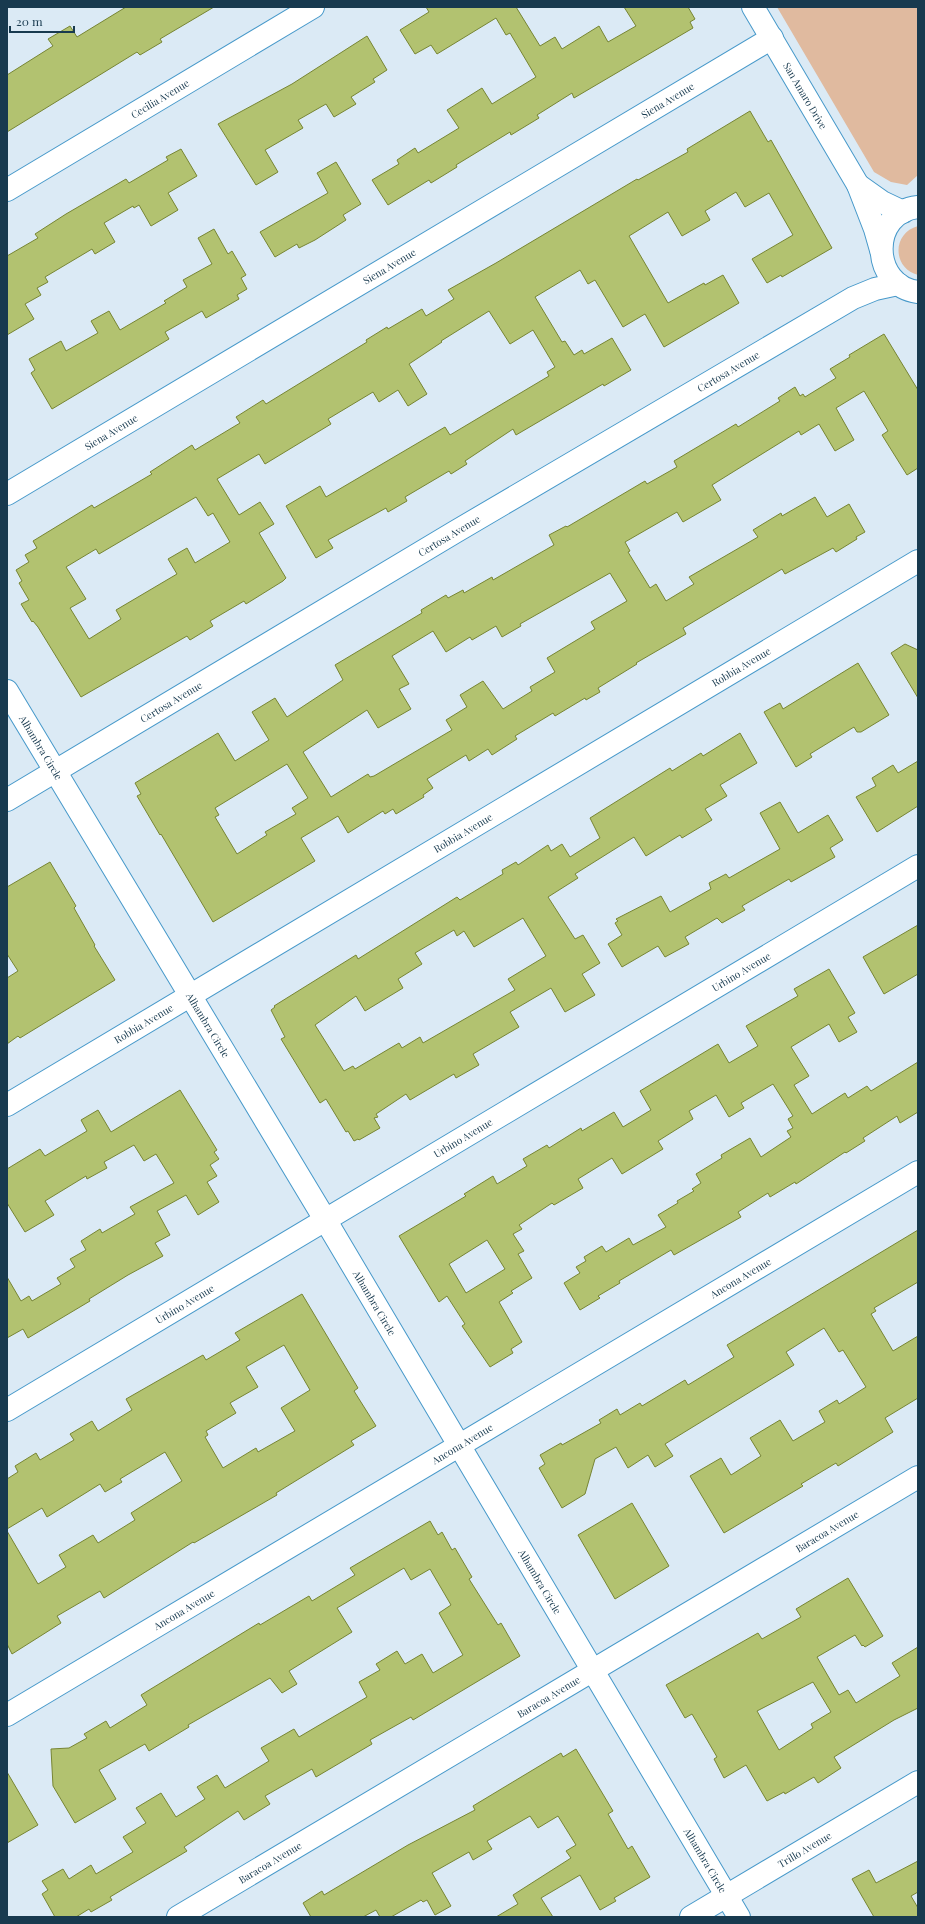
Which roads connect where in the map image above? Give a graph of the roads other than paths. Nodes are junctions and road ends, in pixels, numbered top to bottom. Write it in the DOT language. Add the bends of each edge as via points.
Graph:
graph roads {
  1 [pos="314,7"];
  2 [pos="753,7"];
  3 [pos="772,38"];
  4 [pos="858,185"];
  5 [pos="7,190"];
  6 [pos="914,207"];
  7 [pos="880,250"];
  8 [pos="912,291"];
  9 [pos="7,494"];
  10 [pos="918,561"];
  11 [pos="7,691"];
  12 [pos="55,772"];
  13 [pos="7,800"];
  14 [pos="918,866"];
  15 [pos="190,996"];
  16 [pos="7,1105"];
  17 [pos="918,1172"];
  18 [pos="326,1221"];
  19 [pos="7,1410"];
  20 [pos="459,1445"];
  21 [pos="918,1477"];
  22 [pos="593,1670"];
  23 [pos="7,1714"];
  24 [pos="918,1782"];
  25 [pos="726,1896"];
  26 [pos="178,1917"];
  27 [pos="691,1917"];
  28 [pos="739,1917"];
  1 -- 5 [label="street, Cecilia Avenue"];
  2 -- 3 [label="street, San Amaro Drive"];
  3 -- 4 [label="street, San Amaro Drive"];
  3 -- 9 [label="street, Siena Avenue"];
  4 -- 6 [label="street, San Amaro Drive" via="882,202"];
  4 -- 7 [label="street, San Amaro Drive"];
  6 -- 7 [label="street" via="895,217 887,228"];
  7 -- 8 [label="street, San Amaro Drive" via="885,269"];
  8 -- 12 [label="street, Certosa Avenue" via="870,290 853,298 448,536"];
  10 -- 15 [label="street, Robbia Avenue"];
  11 -- 12 [label="street, Alhambra Circle"];
  12 -- 13 [label="street, Certosa Avenue"];
  12 -- 15 [label="street, Alhambra Circle"];
  14 -- 18 [label="street, Urbino Avenue"];
  15 -- 16 [label="street, Robbia Avenue"];
  15 -- 18 [label="street, Alhambra Circle"];
  17 -- 20 [label="street, Ancona Avenue"];
  18 -- 19 [label="street, Urbino Avenue"];
  18 -- 20 [label="street, Alhambra Circle"];
  20 -- 22 [label="street, Alhambra Circle"];
  20 -- 23 [label="street, Ancona Avenue"];
  21 -- 22 [label="street, Baracoa Avenue"];
  22 -- 25 [label="street, Alhambra Circle"];
  22 -- 26 [label="street, Baracoa Avenue"];
  24 -- 25 [label="street, Trillo Avenue"];
  25 -- 27 [label="street, Trillo Avenue"];
  25 -- 28 [label="street, Alhambra Circle"];
}
